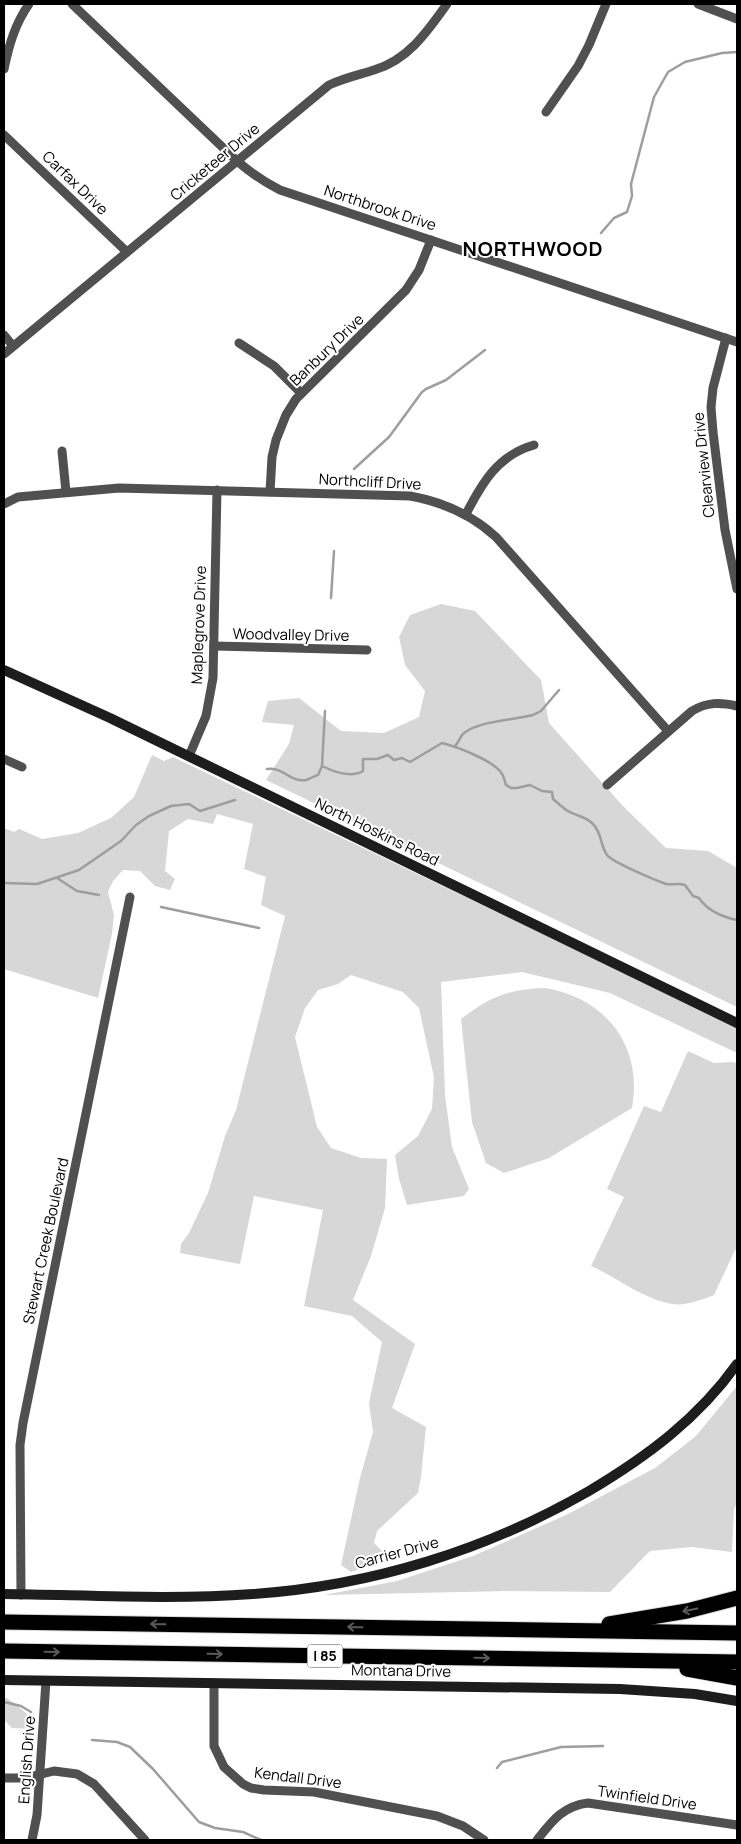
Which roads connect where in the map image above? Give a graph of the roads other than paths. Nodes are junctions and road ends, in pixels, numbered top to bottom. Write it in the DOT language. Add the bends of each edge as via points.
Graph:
graph roads {
  1 [pos="29,4"];
  2 [pos="72,4"];
  3 [pos="447,4"];
  4 [pos="606,4"];
  5 [pos="698,4"];
  6 [pos="737,19"];
  7 [pos="4,69"];
  8 [pos="546,112"];
  9 [pos="4,135"];
  10 [pos="237,161"];
  11 [pos="431,240"];
  12 [pos="127,252"];
  13 [pos="4,335"];
  14 [pos="726,338"];
  15 [pos="737,342"];
  16 [pos="239,343"];
  17 [pos="13,346"];
  18 [pos="4,354"];
  19 [pos="301,393"];
  20 [pos="534,445"];
  21 [pos="62,451"];
  22 [pos="217,490"];
  23 [pos="66,492"];
  24 [pos="270,492"];
  25 [pos="4,504"];
  26 [pos="466,514"];
  27 [pos="737,590"];
  28 [pos="214,646"];
  29 [pos="367,650"];
  30 [pos="4,670"];
  31 [pos="737,706"];
  32 [pos="668,731"];
  33 [pos="189,756"];
  34 [pos="4,759"];
  35 [pos="22,767"];
  36 [pos="606,785"];
  37 [pos="130,897"];
  38 [pos="737,1023"];
  39 [pos="737,1364"];
  40 [pos="4,1594"];
  41 [pos="21,1595"];
  42 [pos="737,1598"];
  43 [pos="4,1622"];
  44 [pos="571,1630"];
  45 [pos="737,1633"];
  46 [pos="4,1651"];
  47 [pos="647,1661"];
  48 [pos="737,1662"];
  49 [pos="737,1678"];
  50 [pos="4,1680"];
  51 [pos="46,1681"];
  52 [pos="214,1684"];
  53 [pos="737,1701"];
  54 [pos="40,1775"];
  55 [pos="4,1778"];
  56 [pos="737,1825"];
  57 [pos="32,1840"];
  58 [pos="145,1840"];
  59 [pos="484,1840"];
  60 [pos="537,1840"];
  1 -- 7 [label="street" via="11,38"];
  2 -- 10 [label="street, Northbrook Drive"];
  3 -- 10 [label="street, Cricketeer Drive" via="410,50 390,64 329,85"];
  4 -- 8 [label="street" via="578,66"];
  5 -- 6 [label="street"];
  9 -- 12 [label="street, Carfax Drive"];
  10 -- 11 [label="street, Northbrook Drive" via="251,174 280,190"];
  10 -- 12 [label="street, Cricketeer Drive"];
  11 -- 14 [label="street, Northbrook Drive"];
  11 -- 19 [label="street, Banbury Drive" via="419,270 406,290"];
  12 -- 17 [label="street, Cricketeer Drive"];
  13 -- 17 [label="street"];
  14 -- 15 [label="street, Northbrook Drive"];
  14 -- 27 [label="street, Clearview Drive" via="711,408 725,530"];
  16 -- 19 [label="street" via="274,366"];
  17 -- 18 [label="street, Cricketeer Drive"];
  19 -- 24 [label="street, Banbury Drive" via="286,414 276,440"];
  20 -- 26 [label="street" via="505,458 488,478"];
  21 -- 23 [label="street"];
  22 -- 23 [label="street, Northcliff Drive" via="119,488"];
  22 -- 24 [label="street, Northcliff Drive"];
  22 -- 28 [label="street, Maplegrove Drive"];
  23 -- 25 [label="street, Northcliff Drive" via="18,497"];
  24 -- 26 [label="street, Northcliff Drive" via="410,496 435,501"];
  26 -- 32 [label="street, Northcliff Drive" via="496,537"];
  28 -- 29 [label="street, Woodvalley Drive"];
  28 -- 33 [label="street, Maplegrove Drive" via="210,699"];
  30 -- 33 [label="street, North Hoskins Road"];
  31 -- 32 [label="street" via="702,705"];
  32 -- 36 [label="street"];
  33 -- 38 [label="street, North Hoskins Road"];
  34 -- 35 [label="street"];
  37 -- 41 [label="street, Stewart Creek Boulevard" via="23,1423 20,1445"];
  39 -- 41 [label="street, Carrier Drive" via="691,1418 636,1462 548,1513 446,1556 376,1576 272,1593 181,1597"];
  40 -- 41 [label="street, Carrier Drive"];
  42 -- 44 [label="highway, one-way" via="687,1611"];
  44 -- 43 [label="highway, I 85, one-way"];
  44 -- 45 [label="highway, I 85"];
  46 -- 47 [label="highway, I 85, one-way"];
  47 -- 48 [label="highway, I 85"];
  47 -- 49 [label="highway"];
  50 -- 51 [label="street, Montana Drive"];
  51 -- 52 [label="street, Montana Drive"];
  51 -- 54 [label="street, English Drive"];
  52 -- 53 [label="street, Montana Drive" via="644,1690"];
  52 -- 59 [label="street, Kendall Drive" via="214,1746 224,1767 243,1784 264,1790 314,1792 437,1816 463,1826"];
  54 -- 55 [label="street"];
  54 -- 57 [label="street, English Drive"];
  54 -- 58 [label="street" via="54,1771 88,1779"];
  56 -- 60 [label="street, Twinfield Drive" via="588,1803 562,1812"];
}
